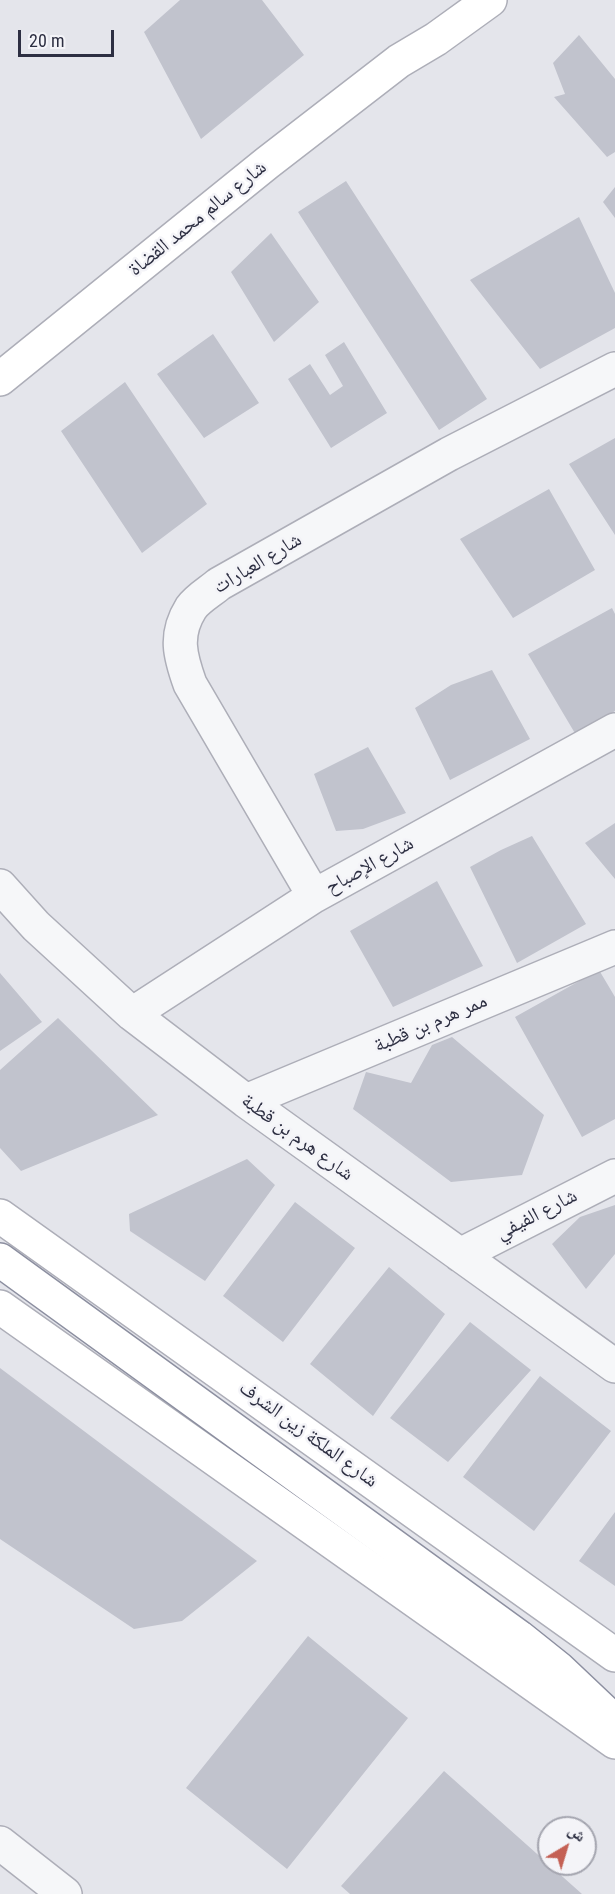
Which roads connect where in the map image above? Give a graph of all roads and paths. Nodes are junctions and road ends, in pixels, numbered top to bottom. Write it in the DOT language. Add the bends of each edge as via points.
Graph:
graph roads {
  1 [pos="451,0"];
  2 [pos="490,0"];
  3 [pos="399,61"];
  4 [pos="615,369"];
  5 [pos="0,379"];
  6 [pos="615,730"];
  7 [pos="0,886"];
  8 [pos="314,896"];
  9 [pos="615,947"];
  10 [pos="132,1014"];
  11 [pos="246,1101"];
  12 [pos="615,1176"];
  13 [pos="0,1216"];
  14 [pos="460,1254"];
  15 [pos="0,1260"];
  16 [pos="0,1307"];
  17 [pos="615,1366"];
  18 [pos="615,1655"];
  19 [pos="615,1722"];
  20 [pos="615,1742"];
  21 [pos="0,1843"];
  22 [pos="65,1894"];
  1 -- 3 [label="main road, شارع سالم محمد القضاة" via="418,33"];
  2 -- 3 [label="main road, شارع سالم محمد القضاة"];
  3 -- 5 [label="main road, شارع سالم محمد القضاة"];
  4 -- 8 [label="street, شارع العبارات" via="449,454 219,584 192,607 180,632 180,656 190,684"];
  6 -- 8 [label="street, شارع الإصباح"];
  7 -- 10 [label="street, شارع هرم بن قطبة" via="36,926"];
  8 -- 10 [label="street, شارع الإصباح"];
  9 -- 11 [label="street, ممر هرم بن قطبة"];
  10 -- 11 [label="street, شارع هرم بن قطبة"];
  11 -- 14 [label="street, شارع هرم بن قطبة"];
  12 -- 14 [label="street, شارع الفيفي"];
  13 -- 18 [label="main road, شارع الملكة زين الشرف"];
  14 -- 17 [label="street, شارع هرم بن قطبة"];
  15 -- 19 [label="main road" via="519,1637"];
  16 -- 20 [label="main road"];
  21 -- 22 [label="street"];
}
